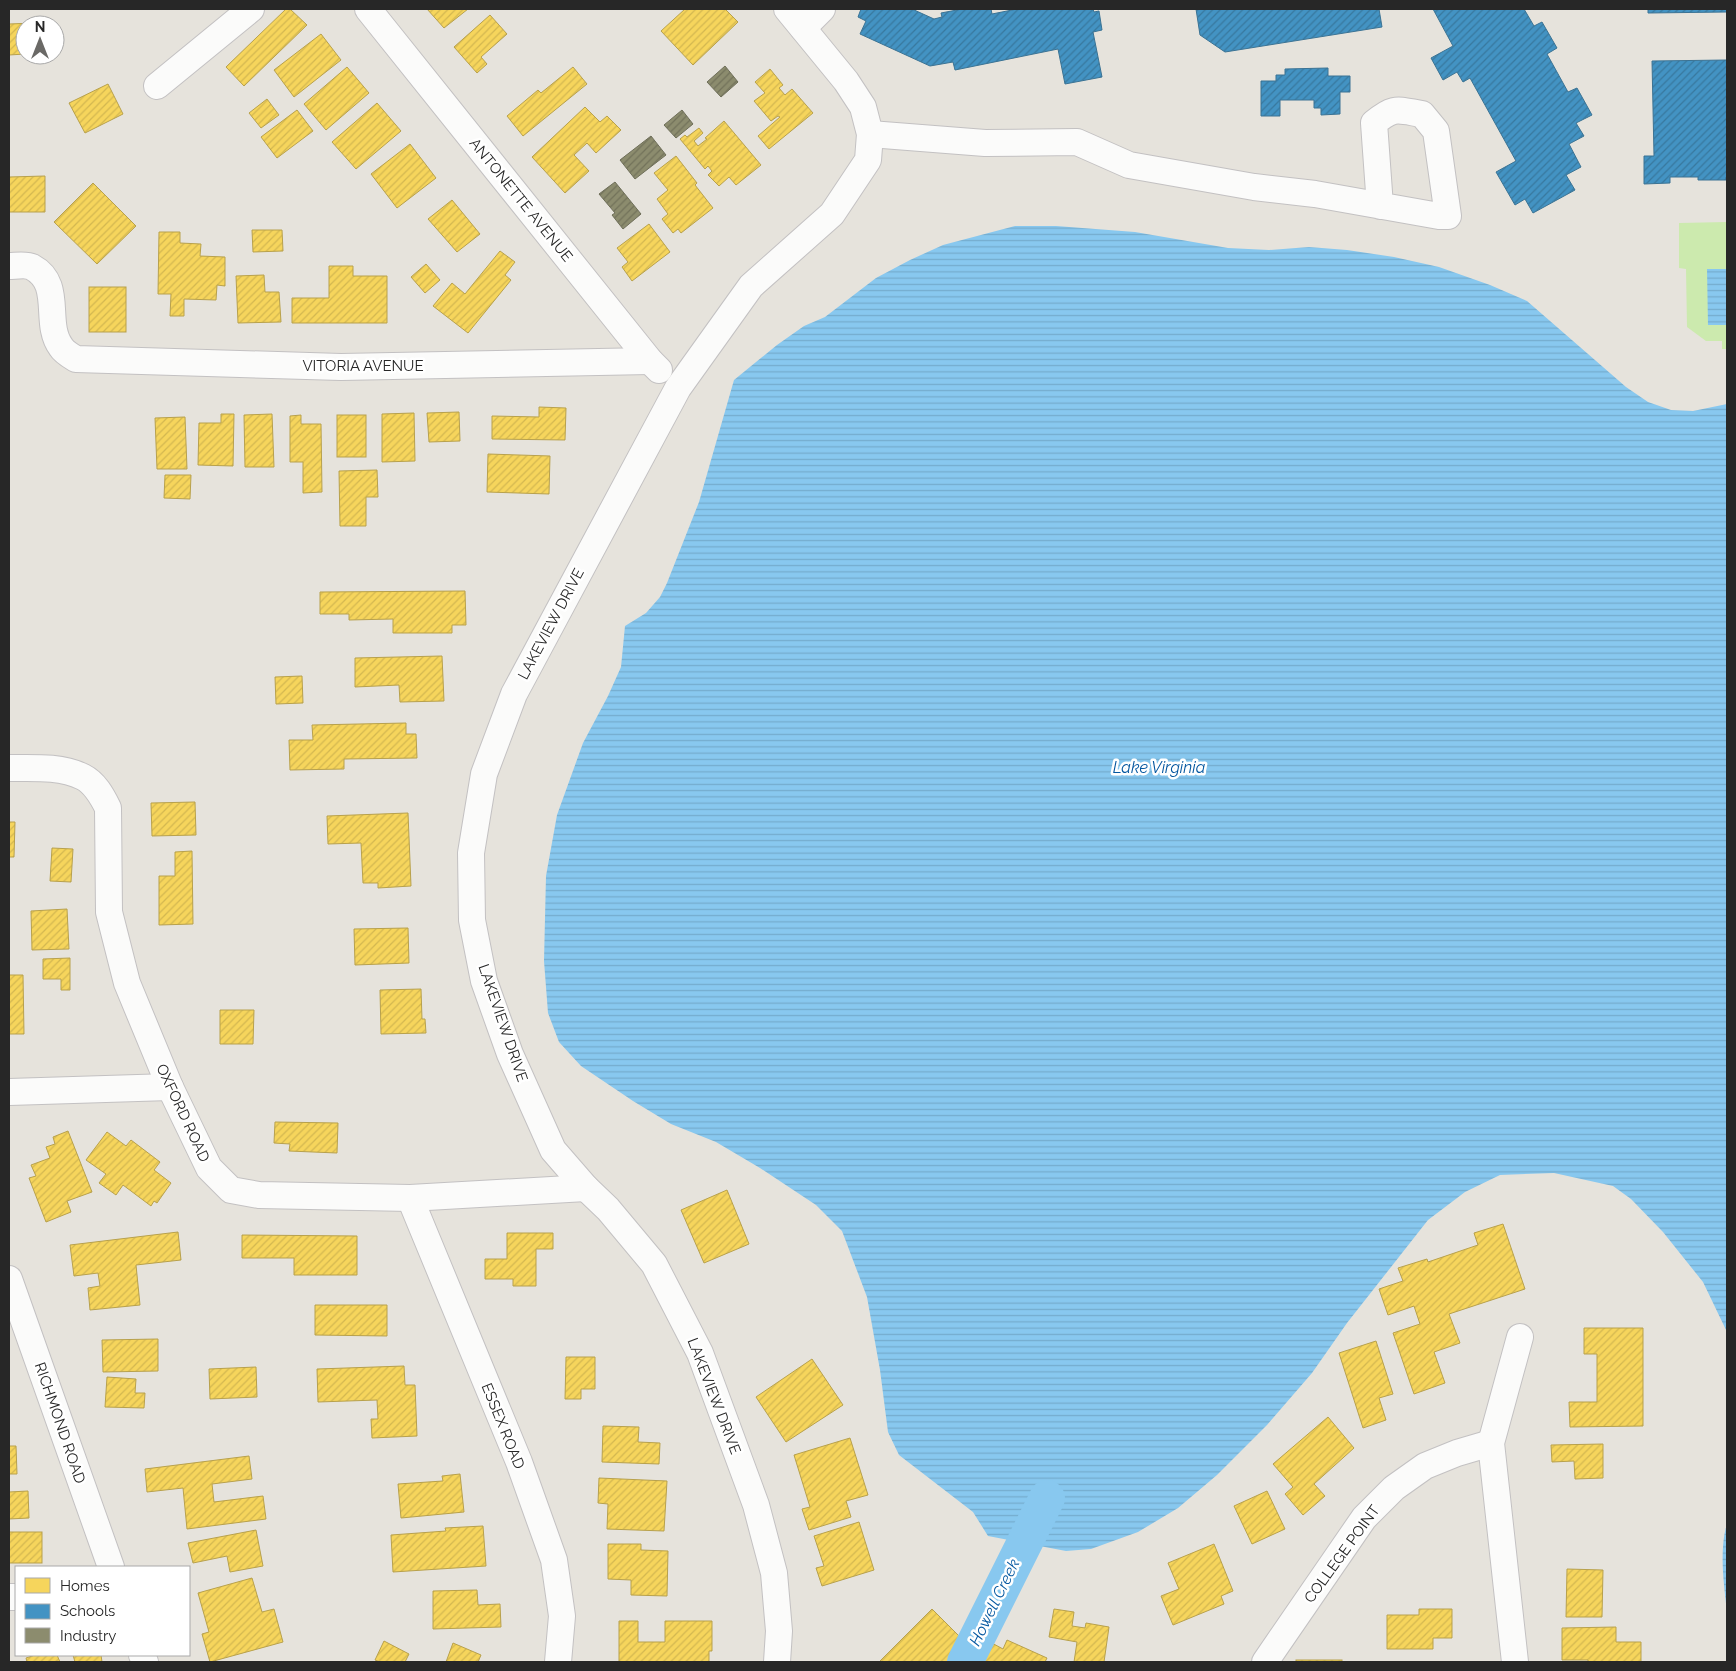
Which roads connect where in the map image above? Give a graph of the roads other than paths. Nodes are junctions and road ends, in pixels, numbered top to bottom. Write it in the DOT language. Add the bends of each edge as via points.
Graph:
graph roads {
  1 [pos="251,9"];
  2 [pos="368,9"];
  3 [pos="787,9"];
  4 [pos="822,9"];
  5 [pos="803,28"];
  6 [pos="157,86"];
  7 [pos="870,134"];
  8 [pos="1380,206"];
  9 [pos="9,266"];
  10 [pos="650,361"];
  11 [pos="678,388"];
  12 [pos="9,768"];
  13 [pos="170,1086"];
  14 [pos="9,1092"];
  15 [pos="586,1188"];
  16 [pos="410,1198"];
  17 [pos="9,1279"];
  18 [pos="1520,1337"];
  19 [pos="1491,1443"];
  20 [pos="111,1566"];
  21 [pos="558,1662"];
  22 [pos="777,1662"];
  23 [pos="1264,1662"];
  24 [pos="1515,1662"];
  1 -- 6 [label="street"];
  2 -- 10 [label="street, ANTONETTE AVENUE"];
  3 -- 5 [label="street, LAKEVIEW DRIVE"];
  4 -- 5 [label="street"];
  5 -- 7 [label="street, LAKEVIEW DRIVE" via="863,107"];
  7 -- 8 [label="street" via="985,143 1077,142 1129,165"];
  7 -- 11 [label="street, LAKEVIEW DRIVE" via="868,160 832,214 751,286"];
  9 -- 10 [label="street, VITORIA AVENUE" via="30,266 47,279 55,333 61,347 76,359 342,367"];
  10 -- 11 [label="street, ANTONETTE AVENUE"];
  11 -- 15 [label="street, LAKEVIEW DRIVE" via="514,694 484,774 471,853 472,920 484,981 510,1054 553,1150"];
  12 -- 13 [label="street, OXFORD ROAD" via="60,770 84,777 100,792 108,808 109,912 127,983"];
  13 -- 14 [label="street"];
  13 -- 16 [label="street, OXFORD ROAD" via="208,1168 231,1190 259,1196"];
  15 -- 16 [label="street, OXFORD ROAD"];
  15 -- 22 [label="street, LAKEVIEW DRIVE" via="654,1264 700,1353 756,1505 774,1573 779,1631"];
  16 -- 21 [label="street, ESSEX ROAD" via="519,1462 554,1560 562,1616"];
  17 -- 20 [label="street, RICHMOND ROAD"];
  18 -- 19 [label="street"];
  19 -- 23 [label="street, COLLEGE POINT" via="1426,1466 1394,1488 1364,1518"];
  19 -- 24 [label="street"];
}
